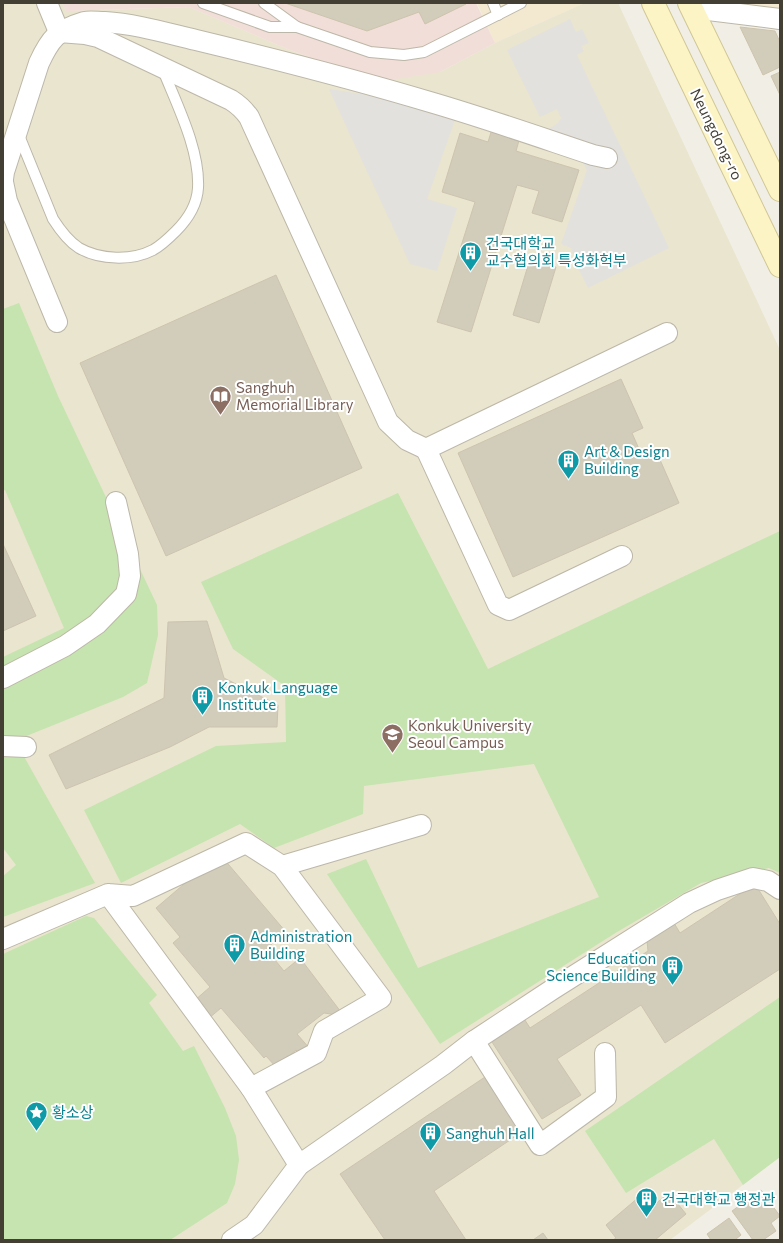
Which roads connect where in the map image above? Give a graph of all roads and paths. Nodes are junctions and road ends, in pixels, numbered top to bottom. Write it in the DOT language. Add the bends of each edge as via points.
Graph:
graph roads {
  1 [pos="47,3"];
  2 [pos="203,3"];
  3 [pos="264,3"];
  4 [pos="493,3"];
  5 [pos="521,3"];
  6 [pos="653,3"];
  7 [pos="690,6"];
  8 [pos="498,15"];
  9 [pos="780,20"];
  10 [pos="297,27"];
  11 [pos="59,32"];
  12 [pos="162,68"];
  13 [pos="17,131"];
  14 [pos="607,158"];
  15 [pos="3,179"];
  16 [pos="3,182"];
  17 [pos="780,190"];
  18 [pos="7,214"];
  19 [pos="780,266"];
  20 [pos="57,322"];
  21 [pos="667,333"];
  22 [pos="426,449"];
  23 [pos="116,502"];
  24 [pos="622,556"];
  25 [pos="3,678"];
  26 [pos="3,746"];
  27 [pos="26,747"];
  28 [pos="421,825"];
  29 [pos="282,866"];
  30 [pos="780,890"];
  31 [pos="108,894"];
  32 [pos="133,896"];
  33 [pos="129,923"];
  34 [pos="3,939"];
  35 [pos="474,1041"];
  36 [pos="605,1053"];
  37 [pos="251,1088"];
  38 [pos="299,1165"];
  39 [pos="232,1240"];
  1 -- 11 [label="street"];
  2 -- 10 [label="lane" via="270,27"];
  3 -- 10 [label="lane"];
  4 -- 8 [label="lane"];
  5 -- 8 [label="lane"];
  6 -- 19 [label="main road, Neungdong-ro"];
  7 -- 9 [label="street"];
  7 -- 17 [label="main road"];
  8 -- 10 [label="lane" via="424,52 404,55 370,52"];
  11 -- 12 [label="street" via="98,37"];
  11 -- 13 [label="street" via="51,40 39,63"];
  11 -- 14 [label="street" via="84,22 119,23 151,30 378,87"];
  12 -- 13 [label="lane" via="188,133 198,176 198,189 190,213 182,225 165,242 147,252 130,256 104,256 80,248 69,240 53,219"];
  12 -- 22 [label="street" via="232,100 245,111 388,422 407,440"];
  13 -- 15 [label="street"];
  16 -- 18 [label="street"];
  18 -- 20 [label="street"];
  21 -- 22 [label="street"];
  22 -- 24 [label="street" via="498,605 508,610"];
  23 -- 25 [label="street" via="128,554 130,576 126,594 97,624 84,633 58,650"];
  26 -- 27 [label="street"];
  28 -- 29 [label="street"];
  29 -- 32 [label="street" via="246,843"];
  29 -- 37 [label="street" via="381,998 324,1031 316,1053"];
  30 -- 35 [label="street" via="768,881 753,878 689,903"];
  31 -- 32 [label="street"];
  31 -- 33 [label="street"];
  31 -- 34 [label="street"];
  32 -- 33 [label="street"];
  33 -- 37 [label="street"];
  35 -- 36 [label="street" via="540,1145 606,1097"];
  35 -- 38 [label="street"];
  37 -- 38 [label="street"];
  38 -- 39 [label="street" via="254,1226"];
}
